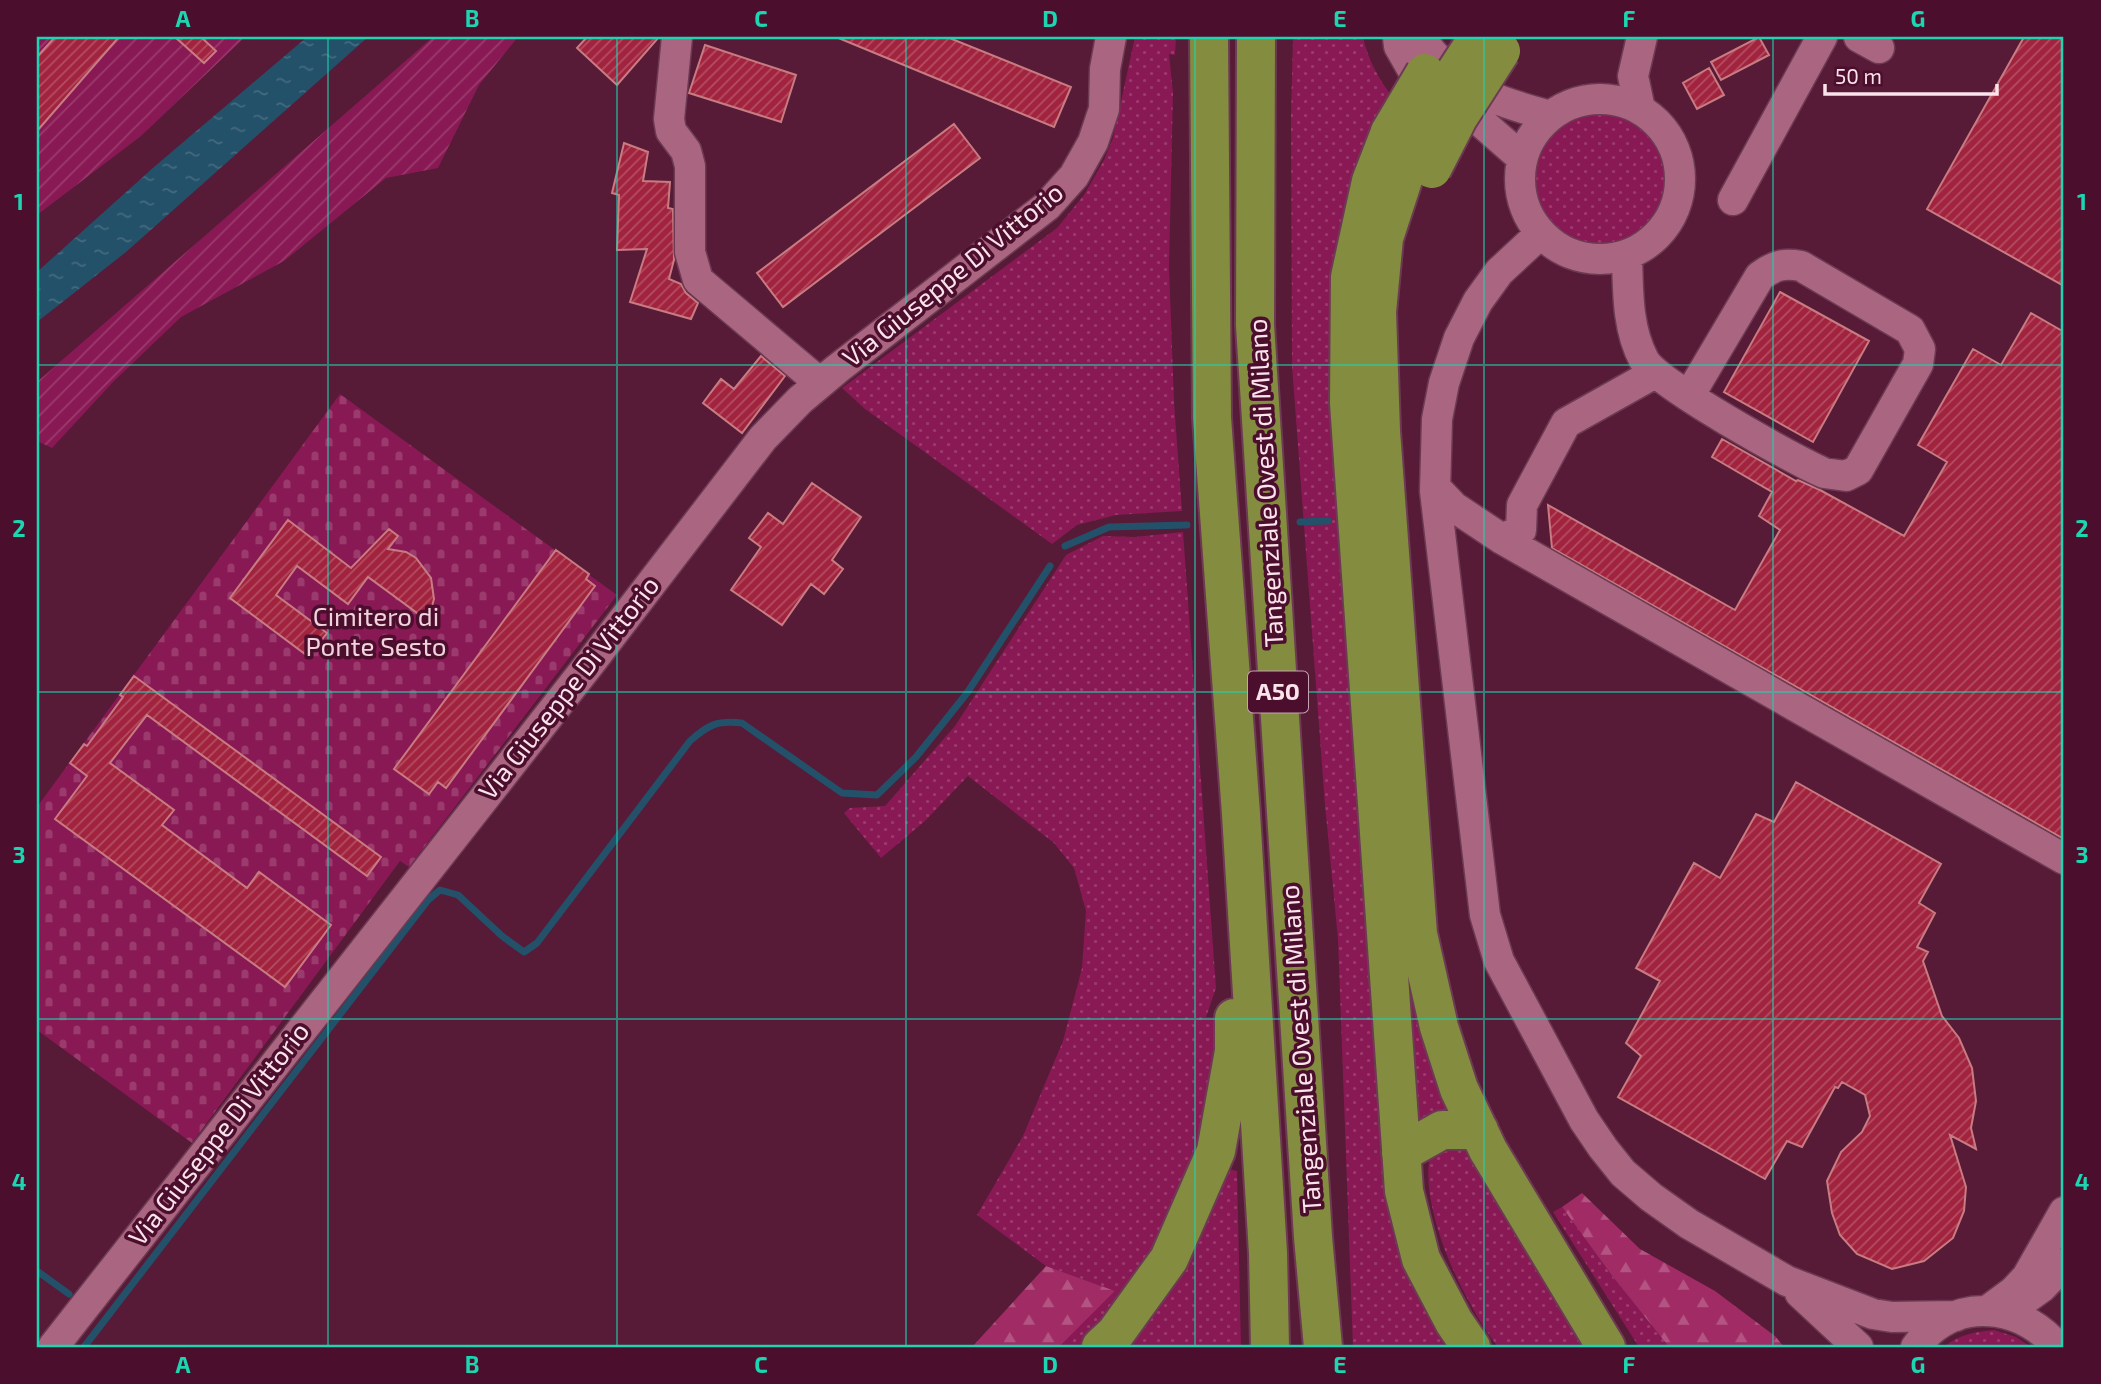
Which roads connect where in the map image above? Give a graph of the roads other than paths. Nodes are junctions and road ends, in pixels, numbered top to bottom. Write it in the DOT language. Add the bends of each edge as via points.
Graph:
graph roads {
  1 [pos="677,37"];
  2 [pos="1086,37"];
  3 [pos="1111,37"];
  4 [pos="1209,37"];
  5 [pos="1256,37"];
  6 [pos="1398,37"];
  7 [pos="1422,37"];
  8 [pos="1642,37"];
  9 [pos="1822,37"];
  10 [pos="1484,40"];
  11 [pos="1105,69"];
  12 [pos="1640,109"];
  13 [pos="1550,116"];
  14 [pos="1411,152"];
  15 [pos="1522,158"];
  16 [pos="1733,200"];
  17 [pos="1541,234"];
  18 [pos="1627,256"];
  19 [pos="1655,373"];
  20 [pos="820,383"];
  21 [pos="1689,396"];
  22 [pos="1435,487"];
  23 [pos="1502,539"];
  24 [pos="1241,814"];
  25 [pos="2064,859"];
  26 [pos="1479,1130"];
  27 [pos="1401,1153"];
  28 [pos="2064,1212"];
  29 [pos="1534,1225"];
  30 [pos="2064,1264"];
  31 [pos="1787,1281"];
  32 [pos="1996,1312"];
  33 [pos="1956,1316"];
  34 [pos="2064,1316"];
  35 [pos="53,1347"];
  36 [pos="1101,1347"];
  37 [pos="1270,1347"];
  38 [pos="1322,1347"];
  39 [pos="1471,1347"];
  40 [pos="1606,1347"];
  41 [pos="1623,1347"];
  42 [pos="1858,1347"];
  43 [pos="1916,1347"];
  44 [pos="2057,1347"];
  45 [pos="2062,1347"];
  1 -- 20 [label="street" via="669,119 690,166 690,252 698,280"];
  2 -- 11 [label="street"];
  3 -- 11 [label="street, Via Giuseppe Di Vittorio"];
  4 -- 24 [label="highway, Tangenziale Ovest di Milano / A50" via="1212,418"];
  5 -- 38 [label="highway, Tangenziale Ovest di Milano / A50" via="1255,325"];
  6 -- 15 [label="street" via="1415,74"];
  7 -- 13 [label="street" via="1463,84 1496,101"];
  8 -- 12 [label="street" via="1633,76"];
  9 -- 16 [label="street"];
  10 -- 14 [label="highway, bridge" via="1458,118"];
  10 -- 14 [label="highway, bridge" via="1433,58"];
  11 -- 20 [label="street, Via Giuseppe Di Vittorio" via="1104,109 1093,142 1074,176 1047,206"];
  12 -- 13 [label="street" via="1618,100 1594,98 1570,104"];
  12 -- 18 [label="street" via="1661,125 1675,148 1681,174 1678,200 1667,224 1650,243"];
  13 -- 15 [label="street" via="1533,134"];
  14 -- 26 [label="highway" via="1381,390 1382,445 1418,934 1439,1027 1459,1089"];
  14 -- 27 [label="highway" via="1371,181 1350,277 1349,403"];
  15 -- 17 [label="street" via="1519,185 1526,211"];
  17 -- 18 [label="street" via="1559,249 1581,258"];
  17 -- 22 [label="street" via="1499,272 1459,338 1437,419"];
  18 -- 19 [label="street" via="1629,318 1644,361"];
  19 -- 21 [label="street"];
  19 -- 23 [label="street" via="1566,423 1522,505 1521,530"];
  20 -- 35 [label="street, Via Giuseppe Di Vittorio" via="738,468"];
  21 -- 21 [label="street" via="1804,463 1824,473 1846,476 1858,470 1918,364 1920,349 1910,330 1901,324 1801,266 1785,263 1760,276"];
  22 -- 23 [label="street" via="1454,507"];
  22 -- 31 [label="street" via="1485,915 1499,961 1584,1120 1623,1173 1689,1224"];
  23 -- 25 [label="street"];
  24 -- 36 [label="highway" via="1234,921 1234,1051 1216,1151 1169,1259"];
  24 -- 37 [label="highway, Tangenziale Ovest di Milano / A50"];
  26 -- 27 [label="highway" via="1442,1130"];
  26 -- 29 [label="highway"];
  27 -- 39 [label="highway" via="1404,1191 1421,1259"];
  28 -- 32 [label="street" via="2027,1277"];
  29 -- 40 [label="highway"];
  29 -- 41 [label="highway"];
  30 -- 32 [label="street" via="2042,1287"];
  31 -- 33 [label="street" via="1873,1314"];
  31 -- 42 [label="street"];
  32 -- 33 [label="street"];
  32 -- 44 [label="street" via="2028,1321"];
  33 -- 43 [label="street" via="1931,1330"];
  34 -- 45 [label="street"];
}
